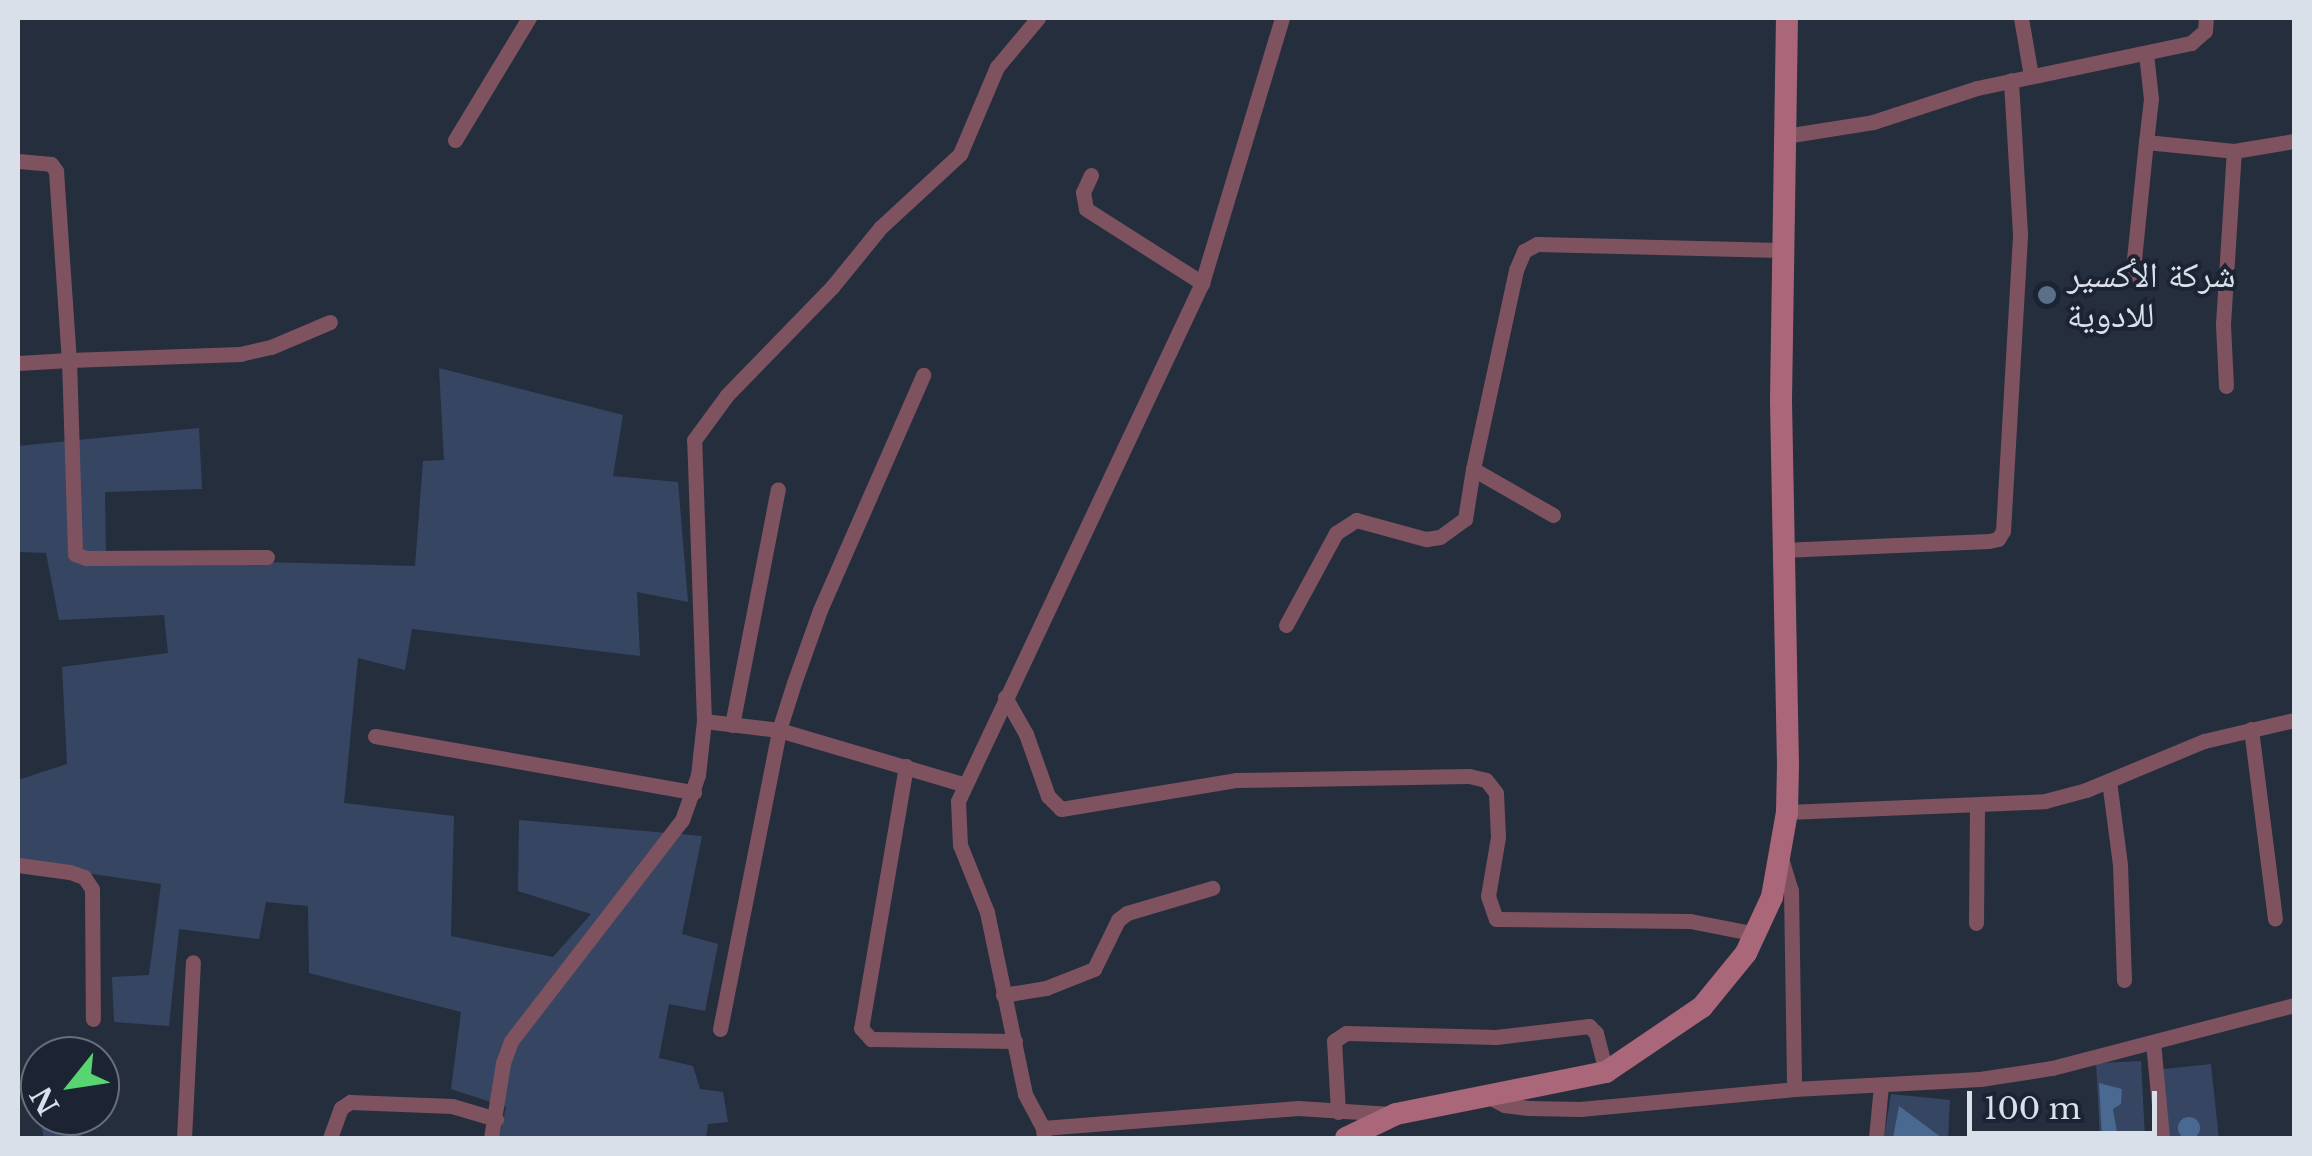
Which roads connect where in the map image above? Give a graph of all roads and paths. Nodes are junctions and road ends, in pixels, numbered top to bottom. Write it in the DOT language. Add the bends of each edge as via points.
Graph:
graph roads {
  1 [pos="529,18"];
  2 [pos="1038,18"];
  3 [pos="1282,18"];
  4 [pos="1787,18"];
  5 [pos="2021,18"];
  6 [pos="2206,18"];
  7 [pos="2146,53"];
  8 [pos="2030,76"];
  9 [pos="2011,80"];
  10 [pos="1785,136"];
  11 [pos="455,140"];
  12 [pos="2294,141"];
  13 [pos="2146,142"];
  14 [pos="2234,151"];
  15 [pos="18,161"];
  16 [pos="1091,175"];
  17 [pos="1784,250"];
  18 [pos="2132,279"];
  19 [pos="1202,283"];
  20 [pos="330,322"];
  21 [pos="69,360"];
  22 [pos="18,363"];
  23 [pos="923,375"];
  24 [pos="2226,386"];
  25 [pos="1473,469"];
  26 [pos="778,488"];
  27 [pos="1553,515"];
  28 [pos="1782,550"];
  29 [pos="266,557"];
  30 [pos="1286,624"];
  31 [pos="1005,696"];
  32 [pos="2294,720"];
  33 [pos="704,721"];
  34 [pos="732,725"];
  35 [pos="2250,728"];
  36 [pos="780,730"];
  37 [pos="375,736"];
  38 [pos="906,766"];
  39 [pos="2109,781"];
  40 [pos="963,784"];
  41 [pos="694,792"];
  42 [pos="1977,807"];
  43 [pos="1787,812"];
  44 [pos="1780,854"];
  45 [pos="18,865"];
  46 [pos="1212,888"];
  47 [pos="2275,918"];
  48 [pos="1976,924"];
  49 [pos="1756,934"];
  50 [pos="193,962"];
  51 [pos="2124,980"];
  52 [pos="1003,995"];
  53 [pos="2294,1006"];
  54 [pos="93,1019"];
  55 [pos="720,1028"];
  56 [pos="1015,1041"];
  57 [pos="2153,1042"];
  58 [pos="1606,1072"];
  59 [pos="1881,1085"];
  60 [pos="1794,1089"];
  61 [pos="1490,1097"];
  62 [pos="1338,1112"];
  63 [pos="1396,1114"];
  64 [pos="496,1118"];
  65 [pos="1043,1133"];
  66 [pos="184,1138"];
  67 [pos="330,1138"];
  68 [pos="491,1138"];
  69 [pos="1346,1138"];
  70 [pos="1876,1138"];
  71 [pos="2162,1138"];
  1 -- 11 [label="street"];
  2 -- 33 [label="street" via="997,67 960,154 881,227 694,440"];
  3 -- 19 [label="street"];
  4 -- 10 [label="main road"];
  5 -- 8 [label="street"];
  6 -- 7 [label="street" via="2200,39"];
  7 -- 8 [label="street"];
  7 -- 13 [label="street"];
  8 -- 9 [label="street"];
  9 -- 10 [label="street" via="1873,122"];
  9 -- 28 [label="street" via="2020,233 2003,531 1990,541"];
  10 -- 17 [label="main road"];
  12 -- 14 [label="street"];
  13 -- 14 [label="street"];
  13 -- 18 [label="street"];
  14 -- 24 [label="street" via="2223,324"];
  15 -- 21 [label="street" via="52,164 56,171"];
  16 -- 19 [label="street" via="1083,192 1086,210"];
  17 -- 25 [label="street" via="1528,247 1516,270"];
  17 -- 28 [label="main road"];
  19 -- 31 [label="street"];
  20 -- 21 [label="street" via="272,348 240,354"];
  21 -- 22 [label="street"];
  21 -- 29 [label="street" via="75,554"];
  23 -- 36 [label="street" via="820,610"];
  25 -- 27 [label="street"];
  25 -- 30 [label="street" via="1464,519 1440,537 1426,540 1356,520 1336,533"];
  26 -- 34 [label="street"];
  28 -- 43 [label="main road"];
  31 -- 40 [label="street"];
  31 -- 49 [label="street" via="1048,796 1061,809 1236,780 1469,776 1486,780 1496,793 1498,836 1488,896 1496,918 1690,921"];
  32 -- 35 [label="street"];
  33 -- 34 [label="street"];
  33 -- 41 [label="street"];
  34 -- 36 [label="street"];
  35 -- 39 [label="street"];
  35 -- 47 [label="street"];
  36 -- 38 [label="street"];
  36 -- 55 [label="street"];
  37 -- 41 [label="street"];
  38 -- 40 [label="street"];
  38 -- 56 [label="street" via="862,1028 872,1040"];
  39 -- 42 [label="street" via="2045,801"];
  39 -- 51 [label="street"];
  40 -- 52 [label="street" via="960,845 987,912"];
  41 -- 64 [label="street" via="667,842 520,1026 503,1063"];
  42 -- 43 [label="street"];
  42 -- 48 [label="street"];
  43 -- 44 [label="main road"];
  44 -- 49 [label="main road"];
  44 -- 60 [label="street" via="1791,890"];
  45 -- 54 [label="street" via="70,872 92,889"];
  46 -- 52 [label="street" via="1127,912 1094,969 1046,988"];
  49 -- 58 [label="main road" via="1702,1008"];
  50 -- 66 [label="street"];
  52 -- 56 [label="street"];
  53 -- 57 [label="street"];
  56 -- 65 [label="street"];
  57 -- 59 [label="street" via="2052,1068"];
  57 -- 71 [label="street"];
  58 -- 61 [label="main road"];
  58 -- 62 [label="street" via="1589,1026 1496,1037 1346,1033 1334,1040"];
  59 -- 60 [label="street"];
  59 -- 70 [label="street"];
  60 -- 61 [label="street" via="1580,1109 1516,1107"];
  61 -- 63 [label="main road"];
  62 -- 63 [label="street"];
  62 -- 65 [label="street" via="1200,1113"];
  63 -- 69 [label="main road"];
  64 -- 67 [label="street" via="452,1106 350,1102"];
  64 -- 68 [label="street"];
}
